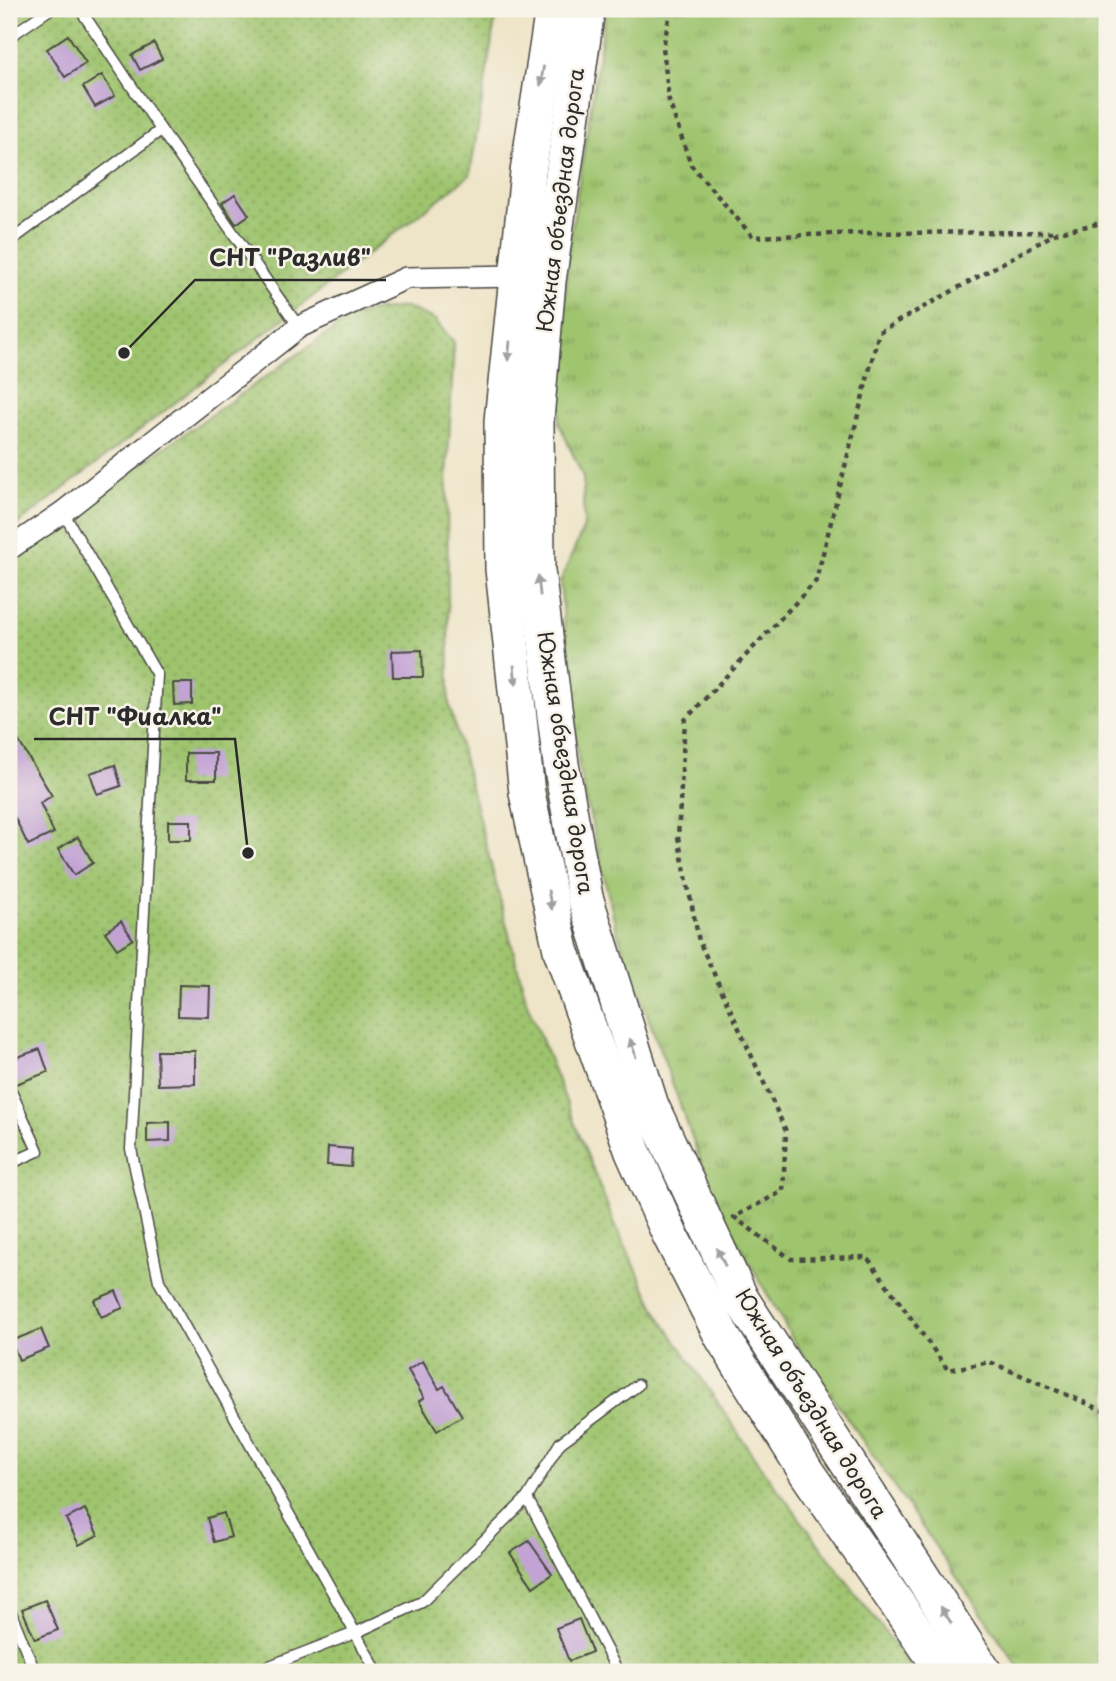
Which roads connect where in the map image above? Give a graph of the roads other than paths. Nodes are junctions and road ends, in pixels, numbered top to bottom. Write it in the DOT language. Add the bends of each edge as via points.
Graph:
graph roads {
  1 [pos="50,9"];
  2 [pos="80,9"];
  3 [pos="552,9"];
  4 [pos="587,9"];
  5 [pos="9,37"];
  6 [pos="160,130"];
  7 [pos="9,242"];
  8 [pos="530,295"];
  9 [pos="299,327"];
  10 [pos="63,512"];
  11 [pos="9,550"];
  12 [pos="9,1087"];
  13 [pos="9,1164"];
  14 [pos="638,1385"];
  15 [pos="527,1498"];
  16 [pos="9,1608"];
  17 [pos="355,1633"];
  18 [pos="35,1672"];
  19 [pos="254,1672"];
  20 [pos="377,1672"];
  21 [pos="618,1672"];
  22 [pos="944,1672"];
  23 [pos="984,1672"];
  1 -- 5 [label="lane"];
  2 -- 6 [label="lane"];
  3 -- 8 [label="main road, Южная объездная дорога, one-way" via="528,172"];
  4 -- 8 [label="main road, Южная объездная дорога"];
  6 -- 7 [label="lane"];
  6 -- 9 [label="lane"];
  8 -- 9 [label="street" via="407,278"];
  8 -- 22 [label="main road, Южная объездная дорога, one-way" via="502,421 503,569 527,793 561,950 633,1152 723,1338 807,1473"];
  23 -- 8 [label="main road, Южная объездная дорога, one-way" via="741,1299 651,1106 585,897 561,764 537,571"];
  9 -- 10 [label="street"];
  10 -- 11 [label="street"];
  10 -- 17 [label="lane" via="157,675 131,1149 159,1281"];
  12 -- 13 [label="lane" via="38,1151"];
  14 -- 15 [label="lane" via="560,1443"];
  15 -- 17 [label="lane" via="422,1602"];
  15 -- 21 [label="lane"];
  16 -- 18 [label="lane"];
  17 -- 19 [label="lane"];
  17 -- 20 [label="lane"];
}
